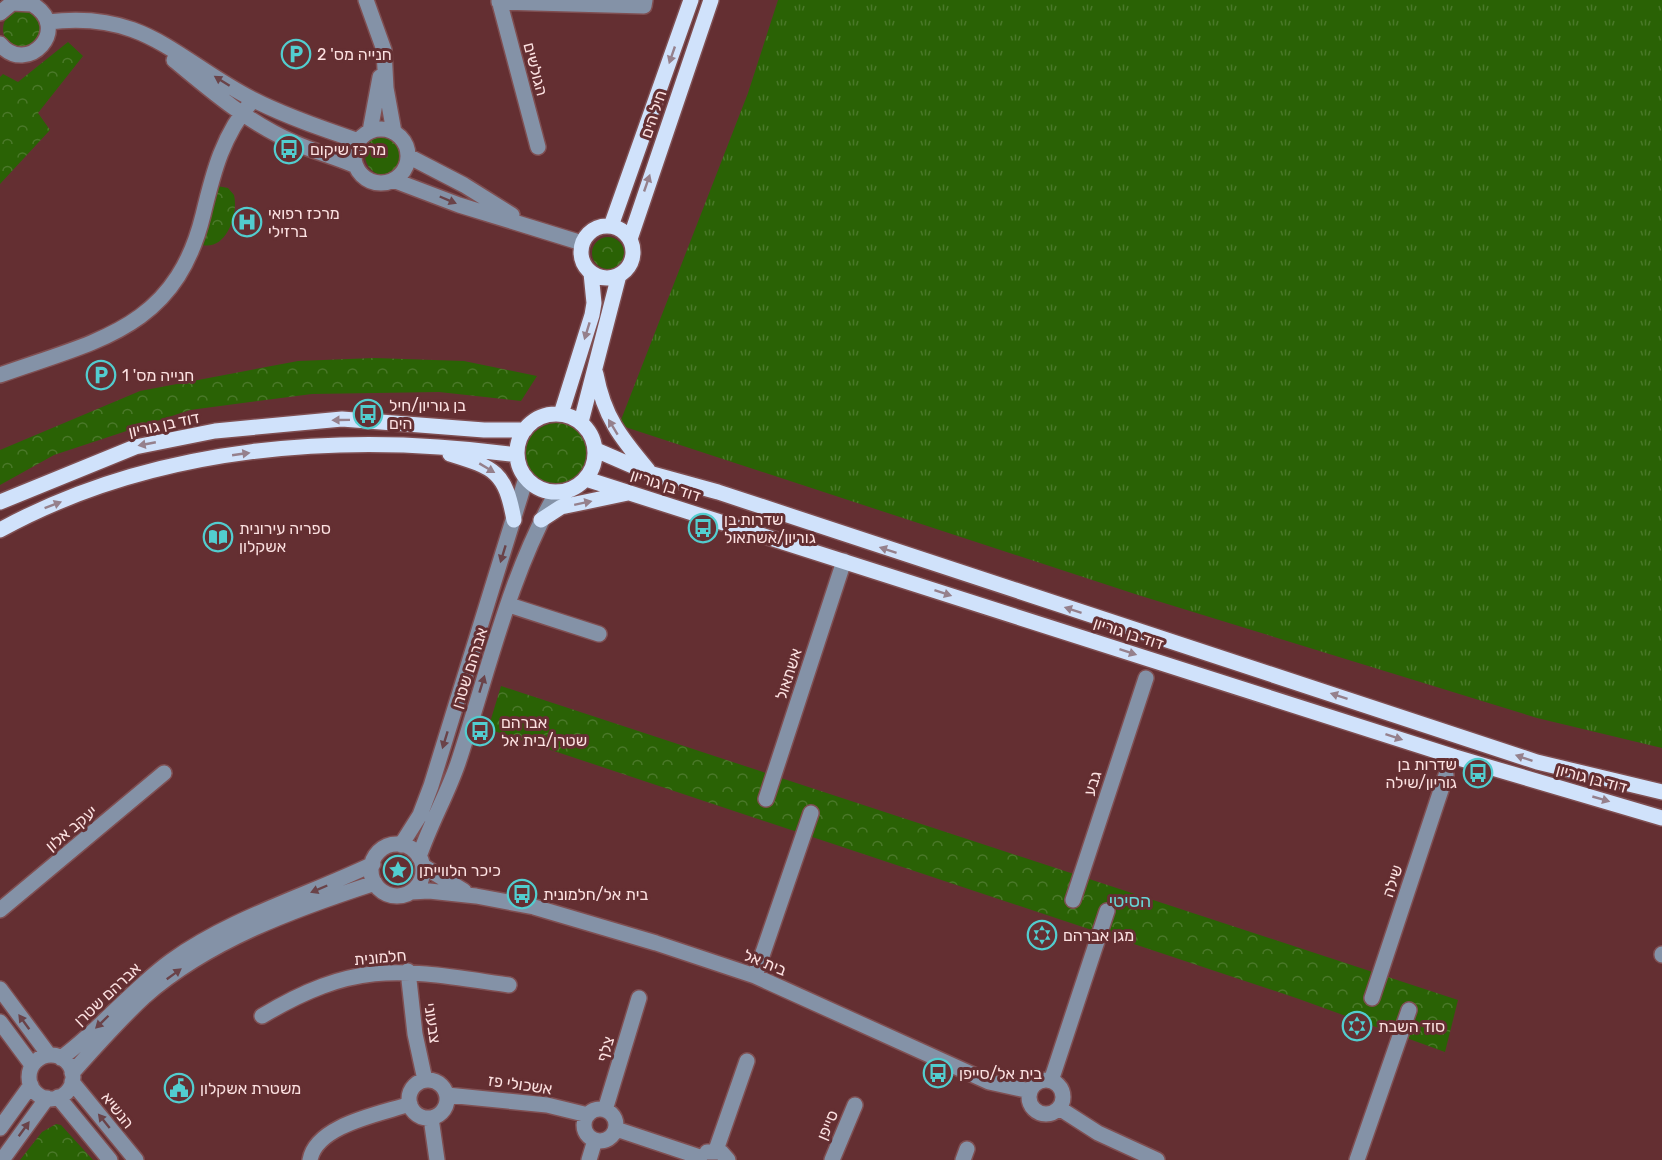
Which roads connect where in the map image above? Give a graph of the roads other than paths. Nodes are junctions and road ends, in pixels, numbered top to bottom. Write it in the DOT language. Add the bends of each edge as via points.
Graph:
graph roads {
  1 [pos="366,0"];
  2 [pos="691,0"];
  3 [pos="711,0"];
  4 [pos="27,1"];
  5 [pos="499,1"];
  6 [pos="645,3"];
  7 [pos="0,13"];
  8 [pos="81,19"];
  9 [pos="48,22"];
  10 [pos="1,48"];
  11 [pos="384,50"];
  12 [pos="254,100"];
  13 [pos="241,113"];
  14 [pos="394,132"];
  15 [pos="364,136"];
  16 [pos="538,147"];
  17 [pos="408,156"];
  18 [pos="356,166"];
  19 [pos="393,180"];
  20 [pos="527,225"];
  21 [pos="611,226"];
  22 [pos="630,239"];
  23 [pos="582,243"];
  24 [pos="591,273"];
  25 [pos="619,275"];
  26 [pos="595,368"];
  27 [pos="0,375"];
  28 [pos="561,414"];
  29 [pos="581,422"];
  30 [pos="525,430"];
  31 [pos="433,448"];
  32 [pos="596,450"];
  33 [pos="517,455"];
  34 [pos="650,473"];
  35 [pos="526,478"];
  36 [pos="586,479"];
  37 [pos="557,492"];
  38 [pos="629,493"];
  39 [pos="0,502"];
  40 [pos="514,520"];
  41 [pos="541,520"];
  42 [pos="0,530"];
  43 [pos="844,561"];
  44 [pos="509,604"];
  45 [pos="599,634"];
  46 [pos="1146,678"];
  47 [pos="164,773"];
  48 [pos="1446,775"];
  49 [pos="1662,792"];
  50 [pos="766,799"];
  51 [pos="811,813"];
  52 [pos="1662,818"];
  53 [pos="400,845"];
  54 [pos="421,861"];
  55 [pos="373,864"];
  56 [pos="375,883"];
  57 [pos="411,892"];
  58 [pos="476,896"];
  59 [pos="1073,900"];
  60 [pos="0,910"];
  61 [pos="1107,911"];
  62 [pos="408,971"];
  63 [pos="755,976"];
  64 [pos="509,985"];
  65 [pos="0,989"];
  66 [pos="639,998"];
  67 [pos="1372,998"];
  68 [pos="1409,1010"];
  69 [pos="262,1016"];
  70 [pos="0,1022"];
  71 [pos="55,1057"];
  72 [pos="747,1060"];
  73 [pos="32,1065"];
  74 [pos="72,1077"];
  75 [pos="425,1080"];
  76 [pos="1051,1081"];
  77 [pos="31,1085"];
  78 [pos="1030,1091"];
  79 [pos="447,1095"];
  80 [pos="52,1098"];
  81 [pos="410,1104"];
  82 [pos="855,1105"];
  83 [pos="1059,1108"];
  84 [pos="605,1110"];
  85 [pos="588,1115"];
  86 [pos="431,1118"];
  87 [pos="0,1128"];
  88 [pos="616,1129"];
  89 [pos="595,1140"];
  90 [pos="722,1155"];
  91 [pos="310,1159"];
  92 [pos="699,1159"];
  93 [pos="2,1160"];
  94 [pos="110,1160"];
  95 [pos="136,1160"];
  96 [pos="437,1160"];
  97 [pos="589,1160"];
  98 [pos="832,1160"];
  99 [pos="1157,1160"];
  100 [pos="1357,1160"];
  1 -- 11 [label="street"];
  2 -- 21 [label="main road, חיל הים, one-way"];
  22 -- 3 [label="main road, חיל הים, one-way"];
  4 -- 7 [label="street" via="12,3"];
  4 -- 9 [label="street" via="42,11"];
  5 -- 6 [label="street"];
  5 -- 16 [label="street, הגולשים"];
  8 -- 9 [label="street"];
  12 -- 8 [label="street, one-way" via="138,30"];
  8 -- 13 [label="street" via="156,49"];
  9 -- 10 [label="street" via="46,39 35,51 19,55"];
  11 -- 14 [label="street"];
  11 -- 15 [label="street"];
  12 -- 13 [label="street"];
  12 -- 15 [label="street" via="312,124"];
  13 -- 18 [label="street" via="294,143"];
  13 -- 27 [label="street" via="214,169 195,248 166,294 117,332"];
  14 -- 15 [label="street" via="387,129"];
  14 -- 17 [label="street" via="404,142"];
  15 -- 18 [label="street" via="355,149"];
  17 -- 19 [label="street" via="404,170"];
  17 -- 20 [label="street" via="464,185"];
  18 -- 19 [label="street" via="360,174 375,182"];
  19 -- 20 [label="street, one-way"];
  20 -- 23 [label="street"];
  21 -- 22 [label="main road"];
  21 -- 23 [label="main road" via="590,232"];
  22 -- 25 [label="main road" via="631,264"];
  23 -- 24 [label="main road" via="582,260"];
  24 -- 25 [label="main road" via="605,278"];
  24 -- 28 [label="main road, one-way" via="592,315"];
  25 -- 26 [label="main road"];
  26 -- 29 [label="main road"];
  34 -- 26 [label="main road, one-way" via="615,431"];
  28 -- 29 [label="main road"];
  28 -- 30 [label="main road" via="541,417"];
  29 -- 32 [label="main road" via="593,438"];
  30 -- 33 [label="main road"];
  30 -- 39 [label="main road, דוד בן גוריון, one-way" via="342,419 216,431 135,447"];
  31 -- 33 [label="main road"];
  31 -- 40 [label="main road, one-way" via="495,471 508,493"];
  42 -- 31 [label="main road, one-way" via="27,515 112,482 192,461 298,447"];
  32 -- 34 [label="main road, דוד בן גוריון"];
  32 -- 36 [label="main road"];
  33 -- 35 [label="main road"];
  49 -- 34 [label="main road, דוד בן גוריון, one-way" via="1537,762 718,492"];
  35 -- 37 [label="main road" via="540,488"];
  35 -- 40 [label="street, אברהם שטרן"];
  36 -- 37 [label="main road"];
  36 -- 38 [label="main road, דוד בן גוריון"];
  37 -- 41 [label="street, אברהם שטרן"];
  41 -- 38 [label="main road, one-way" via="561,507"];
  38 -- 43 [label="main road, דוד בן גוריון"];
  40 -- 53 [label="street, אברהם שטרן, one-way" via="431,786 420,815"];
  41 -- 44 [label="street, אברהם שטרן"];
  43 -- 50 [label="street, אשתאול"];
  43 -- 52 [label="main road, דוד בן גוריון, one-way" via="1455,757"];
  44 -- 45 [label="street"];
  54 -- 44 [label="street, אברהם שטרן, one-way"];
  46 -- 59 [label="street, גבע"];
  47 -- 60 [label="street, יעקב אלון"];
  48 -- 67 [label="street, שילה"];
  51 -- 63 [label="street"];
  53 -- 54 [label="street" via="408,847"];
  53 -- 55 [label="street" via="380,852"];
  54 -- 57 [label="street" via="421,881"];
  54 -- 58 [label="street, בית אל"];
  55 -- 56 [label="street"];
  55 -- 71 [label="street, אברהם שטרן, one-way" via="224,930 172,960"];
  56 -- 57 [label="street" via="394,896"];
  74 -- 56 [label="street, אברהם שטרן, one-way" via="146,996 193,961 267,923"];
  57 -- 58 [label="street, בית אל"];
  58 -- 63 [label="street, בית אל" via="552,912"];
  61 -- 76 [label="street"];
  62 -- 64 [label="street, חלמונית"];
  62 -- 69 [label="street, חלמונית" via="371,973 329,982"];
  62 -- 75 [label="street, צבעוני"];
  63 -- 78 [label="street, בית אל" via="989,1082"];
  71 -- 65 [label="street, one-way"];
  66 -- 84 [label="street, צלף"];
  68 -- 100 [label="street"];
  70 -- 73 [label="street"];
  71 -- 73 [label="street" via="42,1057"];
  71 -- 74 [label="street" via="68,1064"];
  72 -- 90 [label="street"];
  73 -- 77 [label="street"];
  74 -- 80 [label="street" via="64,1094"];
  95 -- 74 [label="street, הנשיא, one-way"];
  75 -- 79 [label="street" via="441,1085"];
  75 -- 81 [label="street" via="414,1086"];
  76 -- 78 [label="street" via="1041,1081"];
  76 -- 83 [label="street" via="1062,1092"];
  77 -- 80 [label="street" via="40,1096"];
  77 -- 87 [label="street"];
  78 -- 83 [label="street" via="1030,1103 1038,1112 1049,1114"];
  79 -- 85 [label="street, אשכולי פז" via="547,1105"];
  79 -- 86 [label="street" via="446,1107"];
  93 -- 80 [label="street, one-way"];
  80 -- 94 [label="street"];
  81 -- 86 [label="street" via="416,1114"];
  81 -- 91 [label="street" via="332,1130 318,1141"];
  82 -- 98 [label="street, סייפן"];
  83 -- 99 [label="street" via="1098,1133"];
  84 -- 85 [label="street"];
  84 -- 88 [label="street" via="615,1119"];
  85 -- 89 [label="street" via="585,1130"];
  86 -- 96 [label="street"];
  88 -- 89 [label="street" via="608,1139"];
  88 -- 92 [label="street"];
  89 -- 97 [label="street"];
  90 -- 92 [label="street" via="707,1151"];
}
